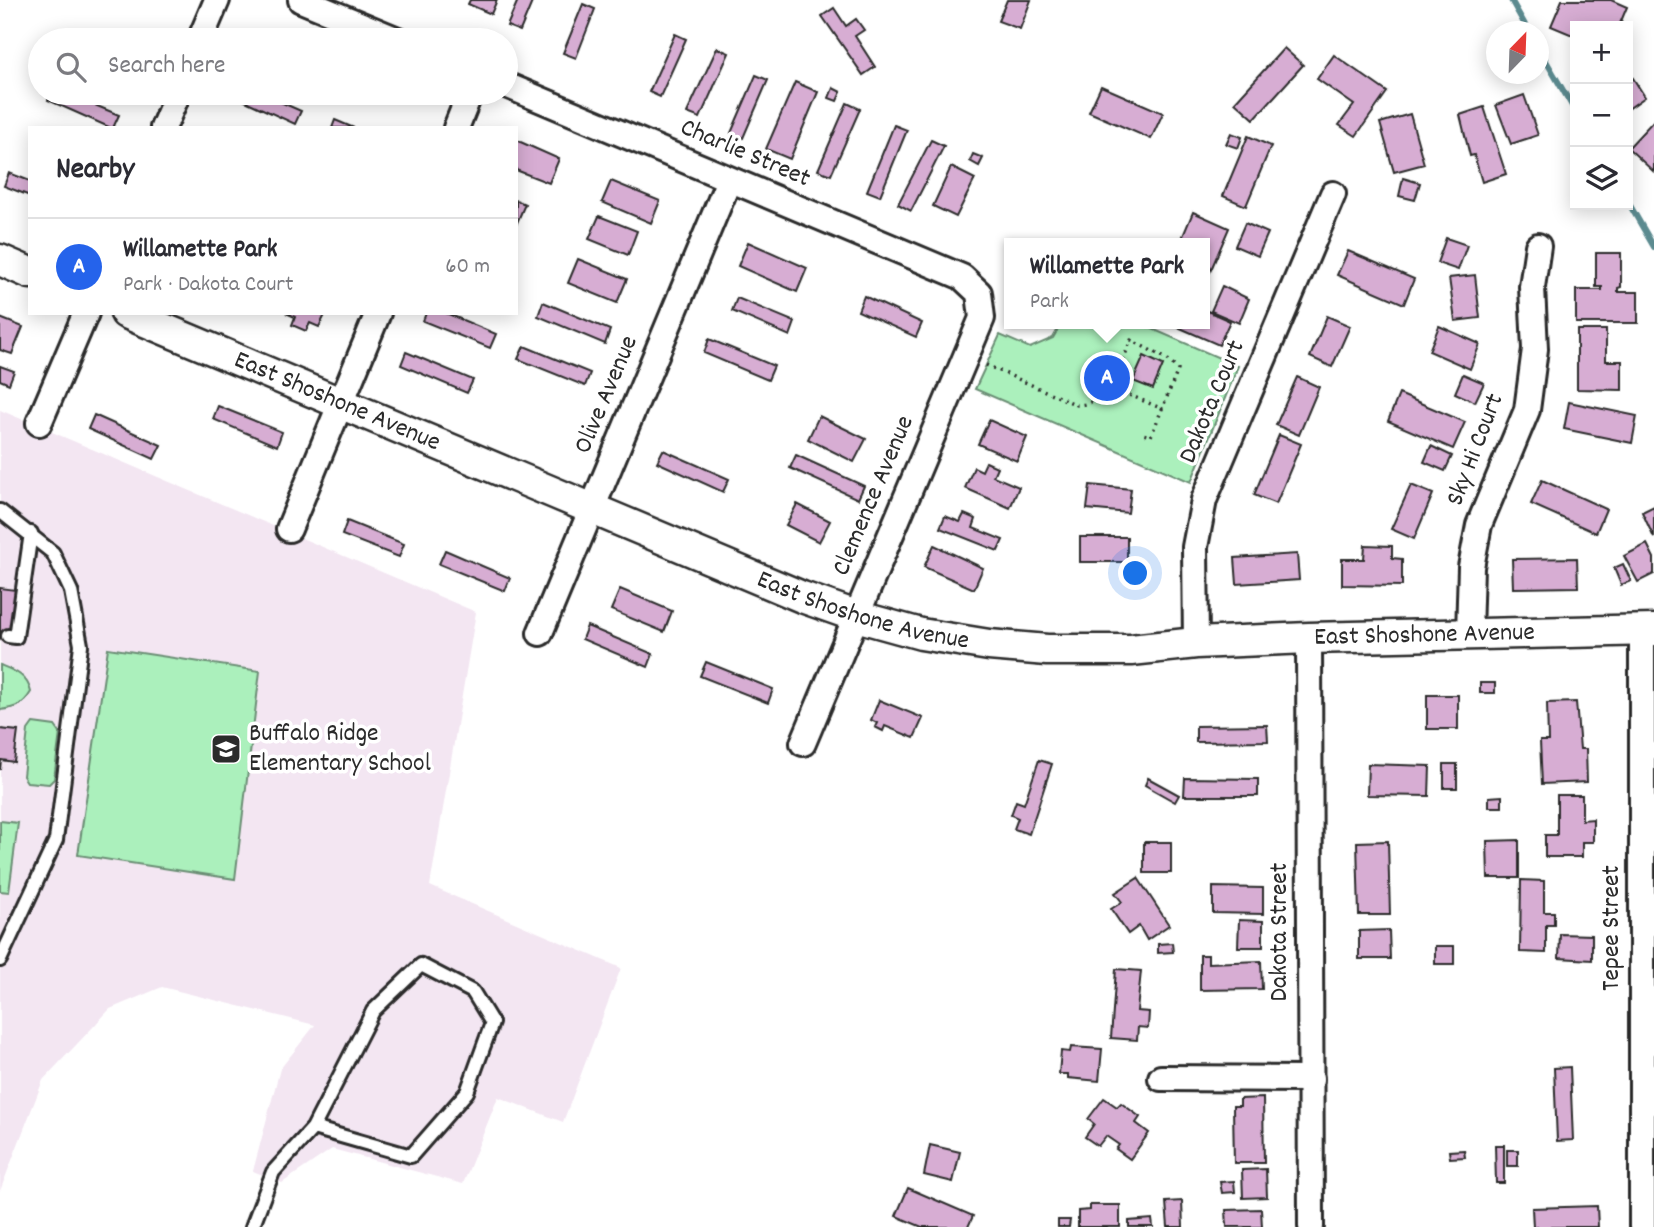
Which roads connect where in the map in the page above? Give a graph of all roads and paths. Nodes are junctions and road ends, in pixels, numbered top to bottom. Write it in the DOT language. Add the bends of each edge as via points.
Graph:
graph roads {
  1 [pos="217,0"];
  2 [pos="301,0"];
  3 [pos="205,28"];
  4 [pos="369,28"];
  5 [pos="518,90"];
  6 [pos="173,105"];
  7 [pos="465,105"];
  8 [pos="164,126"];
  9 [pos="457,126"];
  10 [pos="729,180"];
  11 [pos="1333,194"];
  12 [pos="1538,246"];
  13 [pos="0,260"];
  14 [pos="28,272"];
  15 [pos="962,277"];
  16 [pos="85,315"];
  17 [pos="131,315"];
  18 [pos="377,315"];
  19 [pos="985,364"];
  20 [pos="1110,387"];
  21 [pos="341,403"];
  22 [pos="1163,409"];
  23 [pos="38,423"];
  24 [pos="1143,433"];
  25 [pos="591,510"];
  26 [pos="0,511"];
  27 [pos="289,529"];
  28 [pos="31,533"];
  29 [pos="856,616"];
  30 [pos="1648,629"];
  31 [pos="540,633"];
  32 [pos="1469,633"];
  33 [pos="8,636"];
  34 [pos="1309,638"];
  35 [pos="1196,643"];
  36 [pos="803,743"];
  37 [pos="0,960"];
  38 [pos="1161,1078"];
  39 [pos="1311,1079"];
  40 [pos="313,1128"];
  41 [pos="252,1227"];
  42 [pos="1311,1227"];
  43 [pos="1642,1227"];
  1 -- 3 [label="street"];
  2 -- 4 [label="street"];
  5 -- 10 [label="street, Charlie Street"];
  6 -- 8 [label="street"];
  7 -- 9 [label="street"];
  10 -- 15 [label="street, Charlie Street"];
  10 -- 25 [label="street, Olive Avenue"];
  11 -- 35 [label="street, Dakota Court" via="1204,500 1195,547"];
  12 -- 32 [label="street, Sky Hi Court" via="1532,287 1535,349 1527,410 1479,525 1471,567"];
  13 -- 14 [label="street"];
  15 -- 29 [label="street, Clemence Avenue" via="979,293 982,318"];
  16 -- 23 [label="street"];
  17 -- 21 [label="street, East Shoshone Avenue"];
  18 -- 21 [label="street"];
  19 -- 20 [label="path" via="1077,405 1101,399"];
  20 -- 22 [label="path"];
  20 -- 22 [label="path" via="1131,340 1178,370"];
  21 -- 25 [label="street, East Shoshone Avenue"];
  21 -- 27 [label="street"];
  22 -- 24 [label="path" via="1151,436"];
  25 -- 29 [label="street, East Shoshone Avenue"];
  25 -- 31 [label="street, Olive Avenue"];
  26 -- 28 [label="lane"];
  28 -- 33 [label="lane" via="16,637"];
  28 -- 37 [label="lane" via="53,552 71,591 81,645 56,840"];
  29 -- 35 [label="street, East Shoshone Avenue" via="920,634 1047,650 1131,650"];
  29 -- 36 [label="street, Clemence Avenue"];
  30 -- 32 [label="street, East Shoshone Avenue"];
  30 -- 43 [label="street, Tepee Street"];
  32 -- 34 [label="street, East Shoshone Avenue"];
  34 -- 35 [label="street, East Shoshone Avenue"];
  34 -- 39 [label="street, Dakota Street"];
  38 -- 39 [label="street"];
  39 -- 42 [label="street, Dakota Street"];
  40 -- 40 [label="lane" via="373,1011 421,965 473,992 492,1023 467,1092 411,1156"];
  40 -- 41 [label="lane" via="273,1172"];
}
